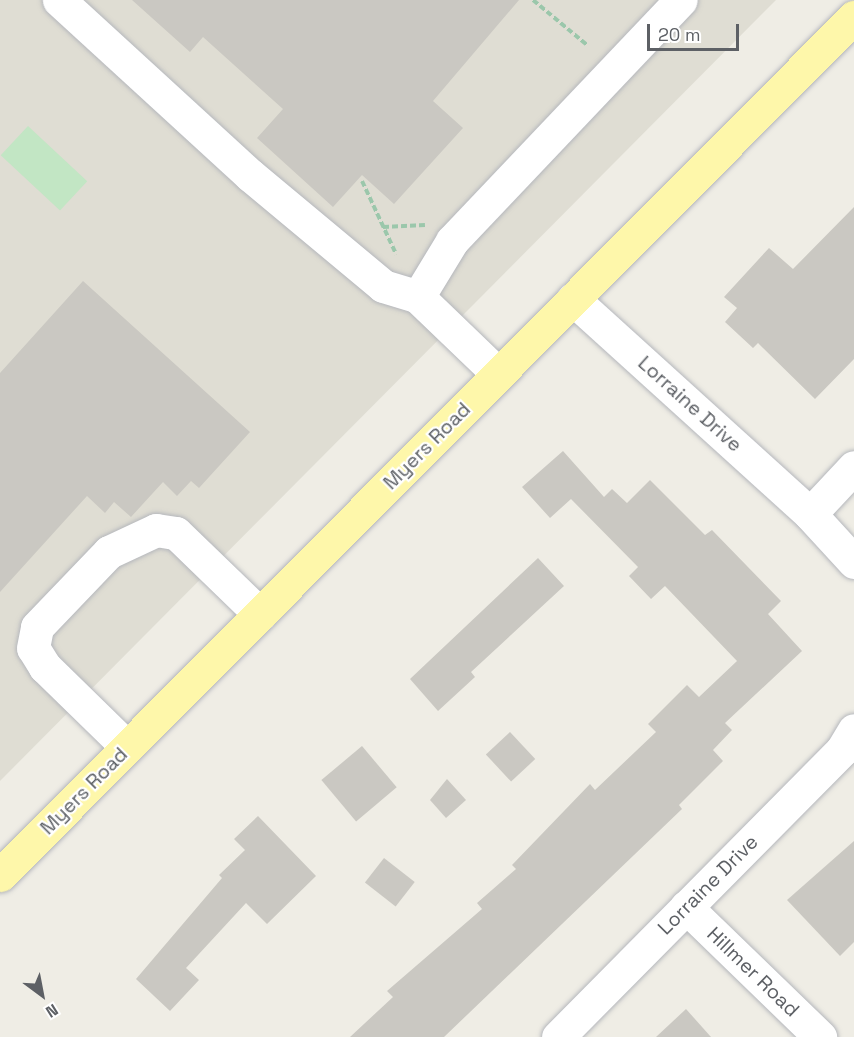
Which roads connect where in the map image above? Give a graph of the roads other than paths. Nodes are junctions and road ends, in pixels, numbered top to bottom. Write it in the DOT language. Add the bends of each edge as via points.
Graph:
graph roads {
  1 [pos="59,0"];
  2 [pos="681,0"];
  3 [pos="854,17"];
  4 [pos="418,297"];
  5 [pos="573,300"];
  6 [pos="498,374"];
  7 [pos="854,467"];
  8 [pos="810,514"];
  9 [pos="854,562"];
  10 [pos="260,614"];
  11 [pos="854,730"];
  12 [pos="127,747"];
  13 [pos="0,875"];
  14 [pos="686,907"];
  15 [pos="558,1037"];
  16 [pos="820,1037"];
  1 -- 4 [label="street" via="250,175 383,286"];
  2 -- 4 [label="street" via="452,241"];
  3 -- 5 [label="main road, Myers Road"];
  4 -- 6 [label="street"];
  5 -- 6 [label="main road, Myers Road"];
  5 -- 8 [label="street, Lorraine Drive"];
  6 -- 10 [label="main road, Myers Road"];
  7 -- 8 [label="street"];
  8 -- 9 [label="street, Lorraine Drive"];
  10 -- 12 [label="main road, Myers Road"];
  10 -- 12 [label="street" via="176,532 156,530 109,552 37,627 33,648 45,667"];
  11 -- 14 [label="street, Lorraine Drive" via="842,750"];
  12 -- 13 [label="main road, Myers Road"];
  14 -- 15 [label="street, Lorraine Drive"];
  14 -- 16 [label="street, Hillmer Road"];
}
